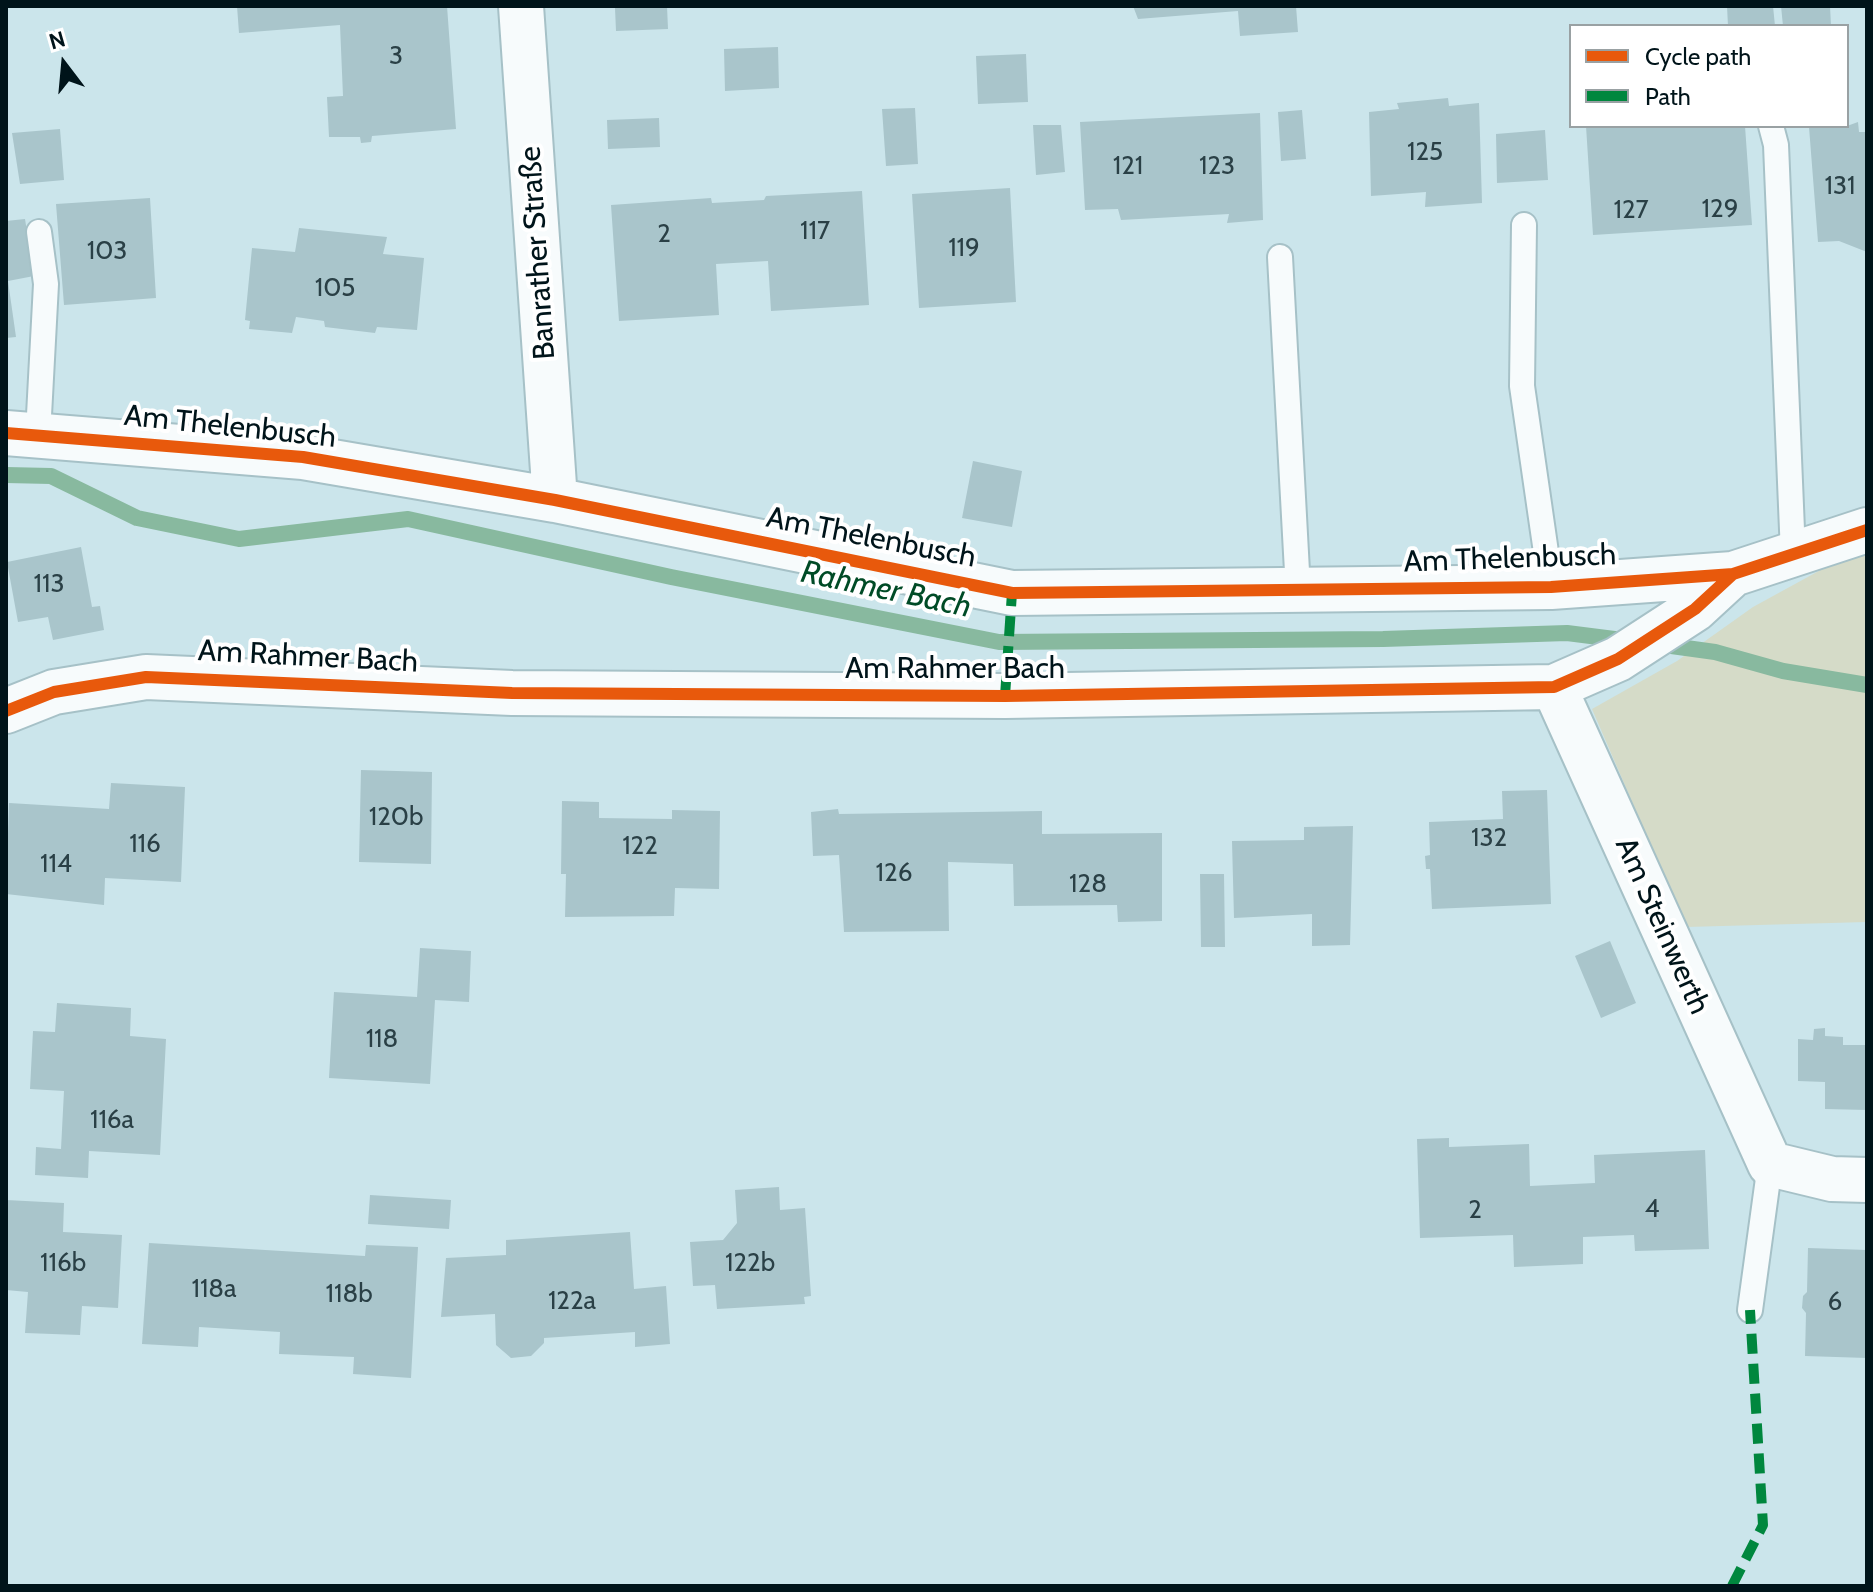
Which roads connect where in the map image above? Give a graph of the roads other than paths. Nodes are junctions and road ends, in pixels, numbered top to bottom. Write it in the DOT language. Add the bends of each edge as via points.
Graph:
graph roads {
  1 [pos="521,6"];
  2 [pos="1772,128"];
  3 [pos="1524,225"];
  4 [pos="39,232"];
  5 [pos="1280,257"];
  6 [pos="22,433"];
  7 [pos="555,500"];
  8 [pos="1867,530"];
  9 [pos="1793,554"];
  10 [pos="1733,574"];
  11 [pos="1551,587"];
  12 [pos="1298,590"];
  13 [pos="1554,687"];
  14 [pos="6,711"];
  15 [pos="1770,1164"];
  16 [pos="1867,1180"];
  17 [pos="1750,1310"];
  1 -- 7 [label="street, Banrather Straße"];
  2 -- 9 [label="lane"];
  3 -- 11 [label="lane" via="1522,386"];
  4 -- 6 [label="lane" via="46,284"];
  5 -- 12 [label="lane"];
  6 -- 7 [label="street, Am Thelenbusch" via="303,457"];
  7 -- 12 [label="street, Am Thelenbusch" via="1012,593"];
  8 -- 9 [label="street, Am Rahmer Bach"];
  9 -- 10 [label="street, Am Rahmer Bach"];
  10 -- 11 [label="street, Am Thelenbusch"];
  10 -- 13 [label="street, Am Rahmer Bach" via="1695,609 1618,659"];
  11 -- 12 [label="street, Am Thelenbusch"];
  13 -- 14 [label="street, Am Rahmer Bach" via="957,696 512,693 146,677 54,692"];
  13 -- 15 [label="street, Am Steinwerth"];
  15 -- 16 [label="street" via="1832,1179"];
  15 -- 17 [label="lane"];
}
